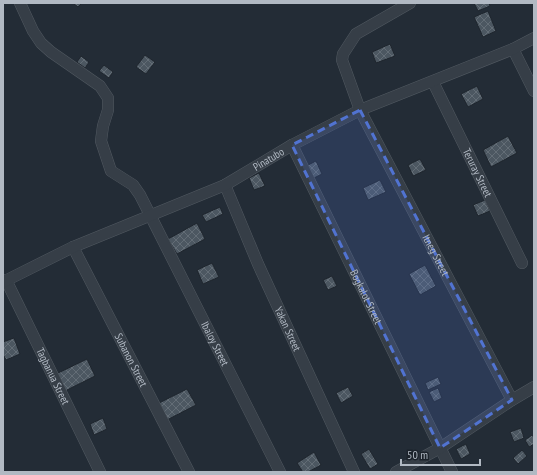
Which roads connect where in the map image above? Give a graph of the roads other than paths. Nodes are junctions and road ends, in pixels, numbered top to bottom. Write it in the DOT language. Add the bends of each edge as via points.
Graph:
graph roads {
  1 [pos="20,3"];
  2 [pos="410,3"];
  3 [pos="534,38"];
  4 [pos="513,49"];
  5 [pos="433,82"];
  6 [pos="534,91"];
  7 [pos="360,110"];
  8 [pos="292,146"];
  9 [pos="224,185"];
  10 [pos="150,216"];
  11 [pos="74,247"];
  12 [pos="522,263"];
  13 [pos="5,281"];
  14 [pos="534,387"];
  15 [pos="512,400"];
  16 [pos="440,448"];
  17 [pos="100,472"];
  18 [pos="190,472"];
  19 [pos="280,472"];
  20 [pos="354,472"];
  21 [pos="396,472"];
  22 [pos="452,472"];
  1 -- 10 [label="street, Ibaloy Street" via="32,31 41,43 100,86 108,98 101,141 111,171 133,185"];
  2 -- 7 [label="street, Itneg Street" via="356,34 343,54 342,60"];
  3 -- 4 [label="street, Pinatubo"];
  4 -- 5 [label="street, Pinatubo"];
  4 -- 6 [label="street"];
  5 -- 7 [label="street, Pinatubo"];
  5 -- 12 [label="street, Teruray Street"];
  7 -- 8 [label="street, Pinatubo"];
  7 -- 15 [label="street, Itneg Street"];
  8 -- 9 [label="street, Pinatubo"];
  8 -- 16 [label="street, Bogkalot Street"];
  9 -- 10 [label="street, Pinatubo"];
  9 -- 20 [label="street, Yakan Street"];
  10 -- 11 [label="street, Pinatubo"];
  10 -- 19 [label="street, Ibaloy Street"];
  11 -- 13 [label="street, Pinatubo"];
  11 -- 18 [label="street, Subanon Street"];
  13 -- 17 [label="street, Tagbanua Street"];
  14 -- 15 [label="street"];
  15 -- 16 [label="street"];
  16 -- 21 [label="street"];
  16 -- 22 [label="street, Bogkalot Street"];
}
